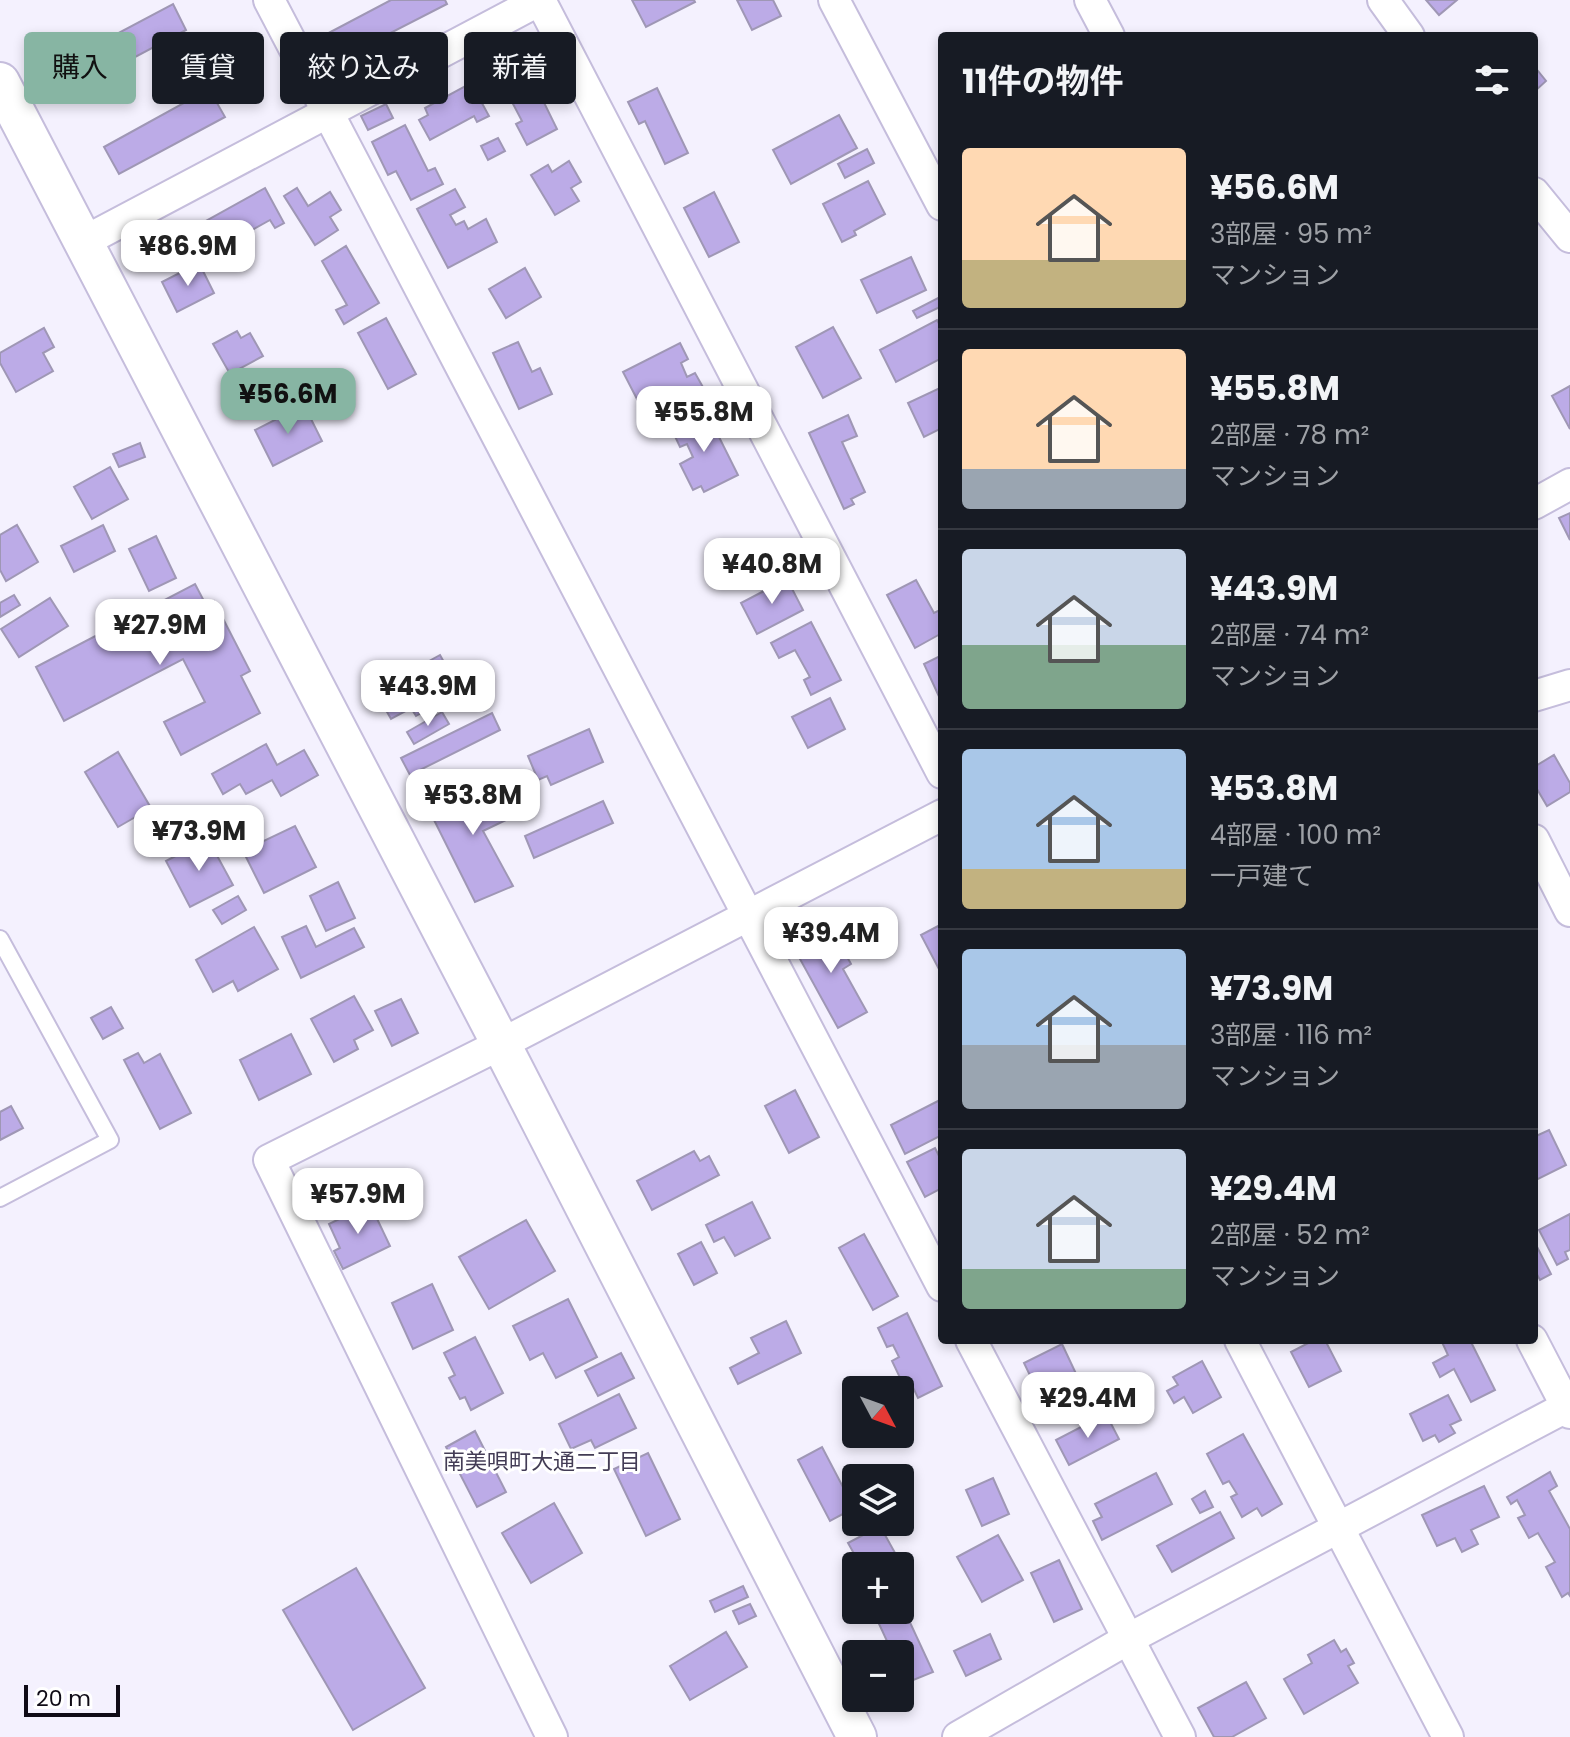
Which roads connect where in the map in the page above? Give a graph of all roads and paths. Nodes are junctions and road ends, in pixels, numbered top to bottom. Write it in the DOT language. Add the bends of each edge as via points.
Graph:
graph roads {
  1 [pos="269,0"];
  2 [pos="540,0"];
  3 [pos="834,0"];
  4 [pos="1090,0"];
  5 [pos="1383,0"];
  6 [pos="1107,32"];
  7 [pos="1406,32"];
  8 [pos="0,82"];
  9 [pos="327,111"];
  10 [pos="938,197"];
  11 [pos="1538,198"];
  12 [pos="1570,237"];
  13 [pos="83,242"];
  14 [pos="1570,484"];
  15 [pos="1538,502"];
  16 [pos="1570,685"];
  17 [pos="1538,695"];
  18 [pos="938,765"];
  19 [pos="938,817"];
  20 [pos="1538,848"];
  21 [pos="1570,911"];
  22 [pos="747,916"];
  23 [pos="0,939"];
  24 [pos="501,1044"];
  25 [pos="0,1198"];
  26 [pos="938,1278"];
  27 [pos="973,1344"];
  28 [pos="1242,1344"];
  29 [pos="1534,1344"];
  30 [pos="1569,1408"];
  31 [pos="1339,1528"];
  32 [pos="1128,1639"];
  33 [pos="552,1737"];
  34 [pos="857,1737"];
  35 [pos="958,1737"];
  36 [pos="1180,1737"];
  37 [pos="1448,1737"];
  1 -- 9 [label="street"];
  2 -- 9 [label="street"];
  2 -- 18 [label="street"];
  3 -- 10 [label="street"];
  4 -- 6 [label="street"];
  5 -- 7 [label="street"];
  8 -- 13 [label="street"];
  9 -- 13 [label="street"];
  9 -- 22 [label="street"];
  11 -- 12 [label="street"];
  13 -- 24 [label="street"];
  14 -- 15 [label="street"];
  16 -- 17 [label="street"];
  19 -- 22 [label="street"];
  20 -- 21 [label="street"];
  22 -- 24 [label="street"];
  22 -- 26 [label="street"];
  23 -- 25 [label="lane" via="110,1140"];
  24 -- 33 [label="street" via="269,1160"];
  24 -- 34 [label="street"];
  27 -- 32 [label="street"];
  28 -- 31 [label="street"];
  29 -- 30 [label="street"];
  30 -- 31 [label="street"];
  31 -- 32 [label="street"];
  31 -- 37 [label="street"];
  32 -- 35 [label="street"];
  32 -- 36 [label="street"];
}
